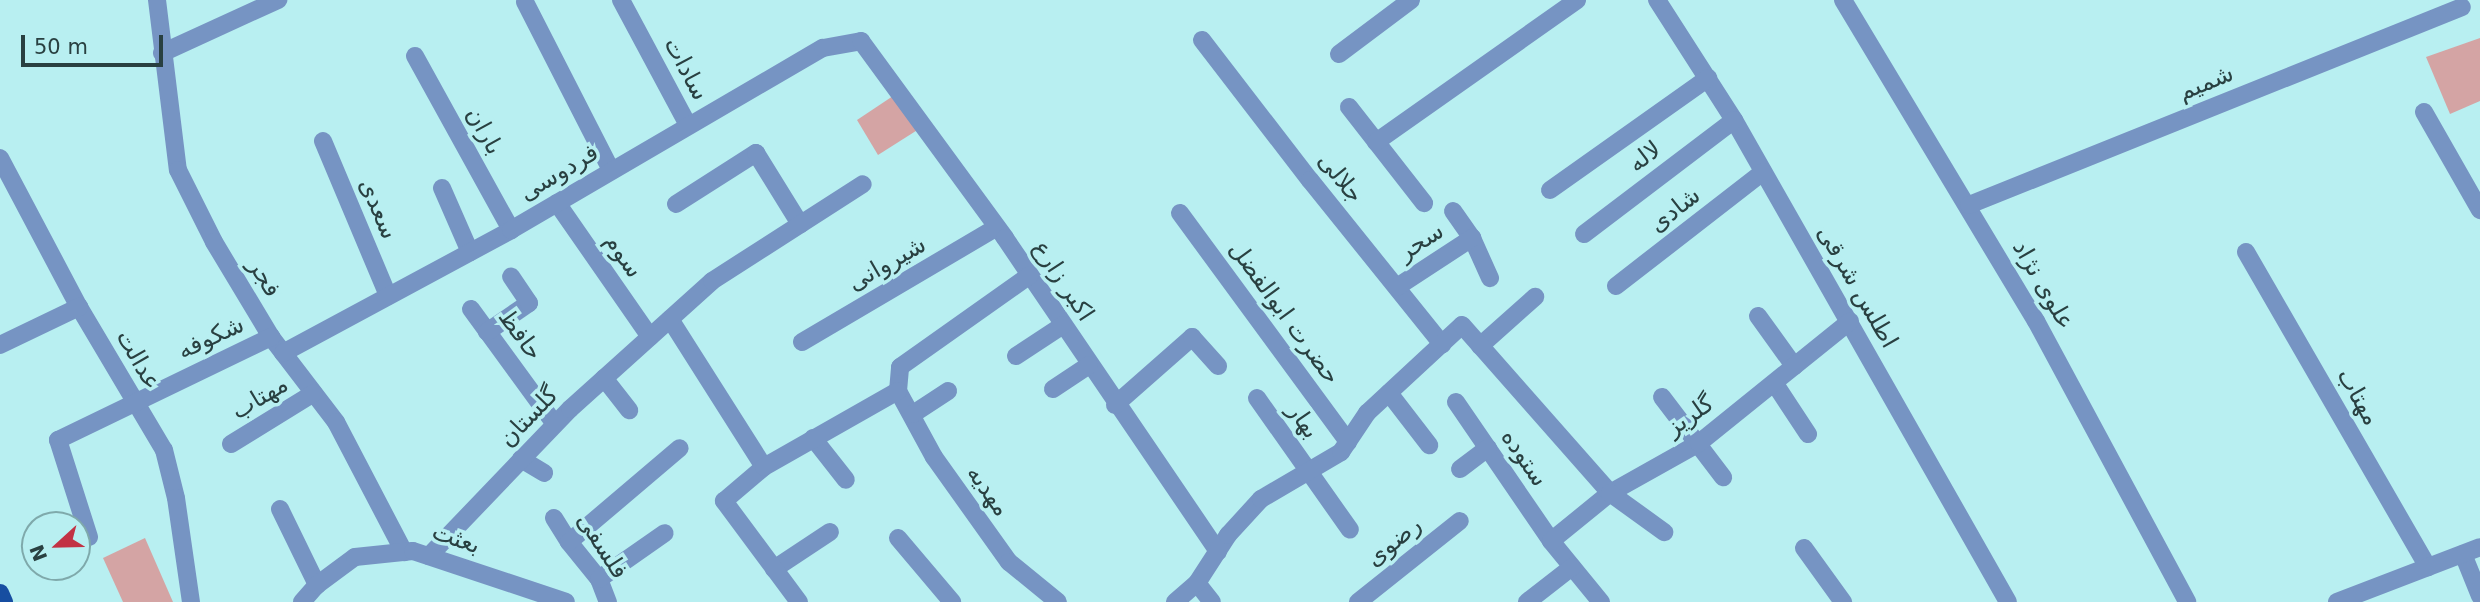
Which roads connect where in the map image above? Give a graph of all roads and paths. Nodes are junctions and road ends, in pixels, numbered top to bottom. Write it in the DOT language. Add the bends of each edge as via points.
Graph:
graph roads {
  1 [pos="157,0"];
  2 [pos="621,0"];
  3 [pos="1411,0"];
  4 [pos="1577,0"];
  5 [pos="1657,0"];
  6 [pos="1843,0"];
  7 [pos="271,2"];
  8 [pos="525,2"];
  9 [pos="2462,6"];
  10 [pos="1202,40"];
  11 [pos="861,41"];
  12 [pos="163,53"];
  13 [pos="1339,54"];
  14 [pos="415,56"];
  15 [pos="1708,78"];
  16 [pos="1349,107"];
  17 [pos="2424,112"];
  18 [pos="1734,120"];
  19 [pos="688,125"];
  20 [pos="323,141"];
  21 [pos="1376,142"];
  22 [pos="0,158"];
  23 [pos="611,170"];
  24 [pos="1763,172"];
  25 [pos="863,184"];
  26 [pos="442,188"];
  27 [pos="1550,190"];
  28 [pos="557,203"];
  29 [pos="1424,203"];
  30 [pos="676,204"];
  31 [pos="1969,205"];
  32 [pos="2480,210"];
  33 [pos="1453,211"];
  34 [pos="1180,214"];
  35 [pos="800,224"];
  36 [pos="997,228"];
  37 [pos="511,230"];
  38 [pos="1584,234"];
  39 [pos="1472,238"];
  40 [pos="470,252"];
  41 [pos="2246,252"];
  42 [pos="1030,275"];
  43 [pos="511,276"];
  44 [pos="1490,278"];
  45 [pos="1616,286"];
  46 [pos="1396,287"];
  47 [pos="388,296"];
  48 [pos="1535,297"];
  49 [pos="79,307"];
  50 [pos="471,309"];
  51 [pos="1758,316"];
  52 [pos="670,319"];
  53 [pos="1850,321"];
  54 [pos="1063,325"];
  55 [pos="487,332"];
  56 [pos="271,337"];
  57 [pos="650,337"];
  58 [pos="802,342"];
  59 [pos="1442,344"];
  60 [pos="0,345"];
  61 [pos="1480,346"];
  62 [pos="283,353"];
  63 [pos="1016,356"];
  64 [pos="1089,365"];
  65 [pos="1218,366"];
  66 [pos="1794,366"];
  67 [pos="604,378"];
  68 [pos="1774,384"];
  69 [pos="1053,389"];
  70 [pos="898,391"];
  71 [pos="948,391"];
  72 [pos="314,393"];
  73 [pos="1389,393"];
  74 [pos="1661,397"];
  75 [pos="1257,398"];
  76 [pos="133,401"];
  77 [pos="1457,402"];
  78 [pos="1115,405"];
  79 [pos="629,410"];
  80 [pos="913,414"];
  81 [pos="555,424"];
  82 [pos="1808,433"];
  83 [pos="813,438"];
  84 [pos="1348,442"];
  85 [pos="1699,443"];
  86 [pos="231,444"];
  87 [pos="1429,445"];
  88 [pos="680,448"];
  89 [pos="1488,448"];
  90 [pos="522,459"];
  91 [pos="764,467"];
  92 [pos="1460,469"];
  93 [pos="1309,471"];
  94 [pos="544,473"];
  95 [pos="1723,477"];
  96 [pos="846,480"];
  97 [pos="1610,494"];
  98 [pos="281,509"];
  99 [pos="81,511"];
  100 [pos="554,517"];
  101 [pos="1460,521"];
  102 [pos="1350,530"];
  103 [pos="830,532"];
  104 [pos="1664,532"];
  105 [pos="665,533"];
  106 [pos="898,538"];
  107 [pos="1551,541"];
  108 [pos="569,542"];
  109 [pos="1804,548"];
  110 [pos="1218,551"];
  111 [pos="2471,551"];
  112 [pos="404,552"];
  113 [pos="429,556"];
  114 [pos="1572,567"];
  115 [pos="2428,567"];
  116 [pos="774,569"];
  117 [pos="599,579"];
  118 [pos="1198,583"];
  119 [pos="317,585"];
  120 [pos="0,593"];
  121 [pos="2480,596"];
  122 [pos="2,602"];
  123 [pos="191,602"];
  124 [pos="303,602"];
  125 [pos="566,602"];
  126 [pos="608,602"];
  127 [pos="799,602"];
  128 [pos="952,602"];
  129 [pos="1058,602"];
  130 [pos="1175,602"];
  131 [pos="1212,602"];
  132 [pos="1358,602"];
  133 [pos="1527,602"];
  134 [pos="1601,602"];
  135 [pos="1843,602"];
  136 [pos="2008,602"];
  137 [pos="2187,602"];
  138 [pos="2337,602"];
  1 -- 12 [label="street, فجر"];
  2 -- 19 [label="street, سادات"];
  3 -- 13 [label="street"];
  4 -- 21 [label="street"];
  5 -- 15 [label="street, اطلس شرقی"];
  6 -- 31 [label="street, علوی نژاد"];
  7 -- 12 [label="street"];
  8 -- 23 [label="street"];
  9 -- 31 [label="street, شمیم"];
  10 -- 46 [label="street, جلالی"];
  11 -- 19 [label="street, فردوسی" via="822,48"];
  11 -- 36 [label="street, اکبر زارع"];
  12 -- 56 [label="street, فجر" via="178,170 214,242"];
  14 -- 37 [label="street, باران"];
  15 -- 18 [label="street, اطلس شرقی"];
  15 -- 27 [label="street"];
  16 -- 21 [label="street"];
  17 -- 32 [label="street"];
  18 -- 24 [label="street, اطلس شرقی"];
  18 -- 38 [label="street, لاله"];
  19 -- 23 [label="street, فردوسی"];
  20 -- 47 [label="street, سعدی"];
  21 -- 29 [label="street"];
  22 -- 49 [label="street, عدالت"];
  23 -- 28 [label="street, فردوسی"];
  24 -- 45 [label="street, شادی"];
  24 -- 53 [label="street, اطلس شرقی"];
  25 -- 35 [label="street, گلستان"];
  26 -- 40 [label="street"];
  28 -- 37 [label="street, فردوسی"];
  28 -- 57 [label="street, سوم"];
  30 -- 35 [label="street" via="756,153"];
  31 -- 137 [label="street, علوی نژاد" via="2116,465"];
  33 -- 39 [label="street"];
  34 -- 84 [label="street, حضرت ابوالفضل"];
  35 -- 52 [label="street, گلستان" via="712,281"];
  36 -- 42 [label="street, اکبر زارع"];
  36 -- 58 [label="street, شیروانی"];
  37 -- 40 [label="street, فردوسی"];
  39 -- 44 [label="street"];
  39 -- 46 [label="street, سحر"];
  40 -- 47 [label="street, فردوسی"];
  41 -- 115 [label="street, مهتاب"];
  42 -- 54 [label="street, اکبر زارع"];
  42 -- 70 [label="street" via="900,368"];
  43 -- 55 [label="street" via="529,303"];
  46 -- 59 [label="street, جلالی"];
  47 -- 62 [label="street, فردوسی"];
  48 -- 61 [label="street"];
  49 -- 60 [label="street"];
  49 -- 76 [label="street, عدالت"];
  50 -- 55 [label="street, حافظ"];
  51 -- 66 [label="street"];
  52 -- 57 [label="street, گلستان"];
  52 -- 91 [label="street"];
  53 -- 66 [label="street, گلریز"];
  53 -- 136 [label="street, اطلس شرقی"];
  54 -- 63 [label="street"];
  54 -- 64 [label="street, اکبر زارع"];
  55 -- 81 [label="street, حافظ"];
  56 -- 62 [label="street, فجر"];
  56 -- 76 [label="street, شکوفه"];
  57 -- 67 [label="street, گلستان"];
  59 -- 61 [label="street" via="1462,325"];
  59 -- 73 [label="street"];
  61 -- 97 [label="street"];
  62 -- 72 [label="street, فجر"];
  64 -- 69 [label="street"];
  64 -- 78 [label="street, اکبر زارع"];
  65 -- 78 [label="street" via="1192,337"];
  66 -- 68 [label="street, گلریز"];
  67 -- 79 [label="street"];
  67 -- 81 [label="street, گلستان"];
  68 -- 82 [label="street"];
  68 -- 85 [label="street, گلریز"];
  70 -- 80 [label="street, مهدیه"];
  70 -- 83 [label="street"];
  71 -- 80 [label="street"];
  72 -- 86 [label="street, مهتاب"];
  72 -- 112 [label="street, فجر" via="337,422"];
  73 -- 84 [label="street" via="1367,413"];
  73 -- 87 [label="street"];
  74 -- 85 [label="street"];
  75 -- 93 [label="street, بهار"];
  76 -- 99 [label="street, شکوفه" via="58,440"];
  76 -- 123 [label="street, عدالت" via="164,450"];
  77 -- 89 [label="street, ستوده"];
  78 -- 110 [label="street, اکبر زارع"];
  80 -- 129 [label="street, مهدیه" via="934,457 1009,562"];
  81 -- 90 [label="street, گلستان"];
  83 -- 91 [label="street"];
  83 -- 96 [label="street"];
  84 -- 93 [label="street" via="1341,452"];
  85 -- 95 [label="street"];
  85 -- 97 [label="street, گلریز"];
  88 -- 108 [label="street"];
  89 -- 92 [label="street"];
  89 -- 107 [label="street, ستوده"];
  90 -- 94 [label="street"];
  90 -- 113 [label="street, گلستان"];
  91 -- 116 [label="street" via="724,501"];
  93 -- 102 [label="street, بهار"];
  93 -- 110 [label="street" via="1261,499"];
  97 -- 104 [label="street"];
  97 -- 107 [label="street, گلریز"];
  98 -- 119 [label="street"];
  100 -- 108 [label="street, فلسفی"];
  101 -- 132 [label="street, رضوی"];
  103 -- 116 [label="street"];
  105 -- 117 [label="street"];
  106 -- 128 [label="street"];
  107 -- 114 [label="street, ستوده"];
  108 -- 117 [label="street, فلسفی"];
  109 -- 135 [label="street"];
  110 -- 118 [label="street"];
  111 -- 115 [label="street"];
  111 -- 121 [label="street"];
  112 -- 113 [label="street, بعثت"];
  112 -- 119 [label="street, بعثت" via="355,557"];
  113 -- 125 [label="street, بعثت"];
  114 -- 133 [label="street"];
  114 -- 134 [label="street, ستوده"];
  115 -- 138 [label="street"];
  116 -- 127 [label="street"];
  117 -- 126 [label="street, فلسفی"];
  118 -- 130 [label="street"];
  118 -- 131 [label="street"];
  119 -- 124 [label="street, بعثت"];
  120 -- 122 [label="main road"];
}
